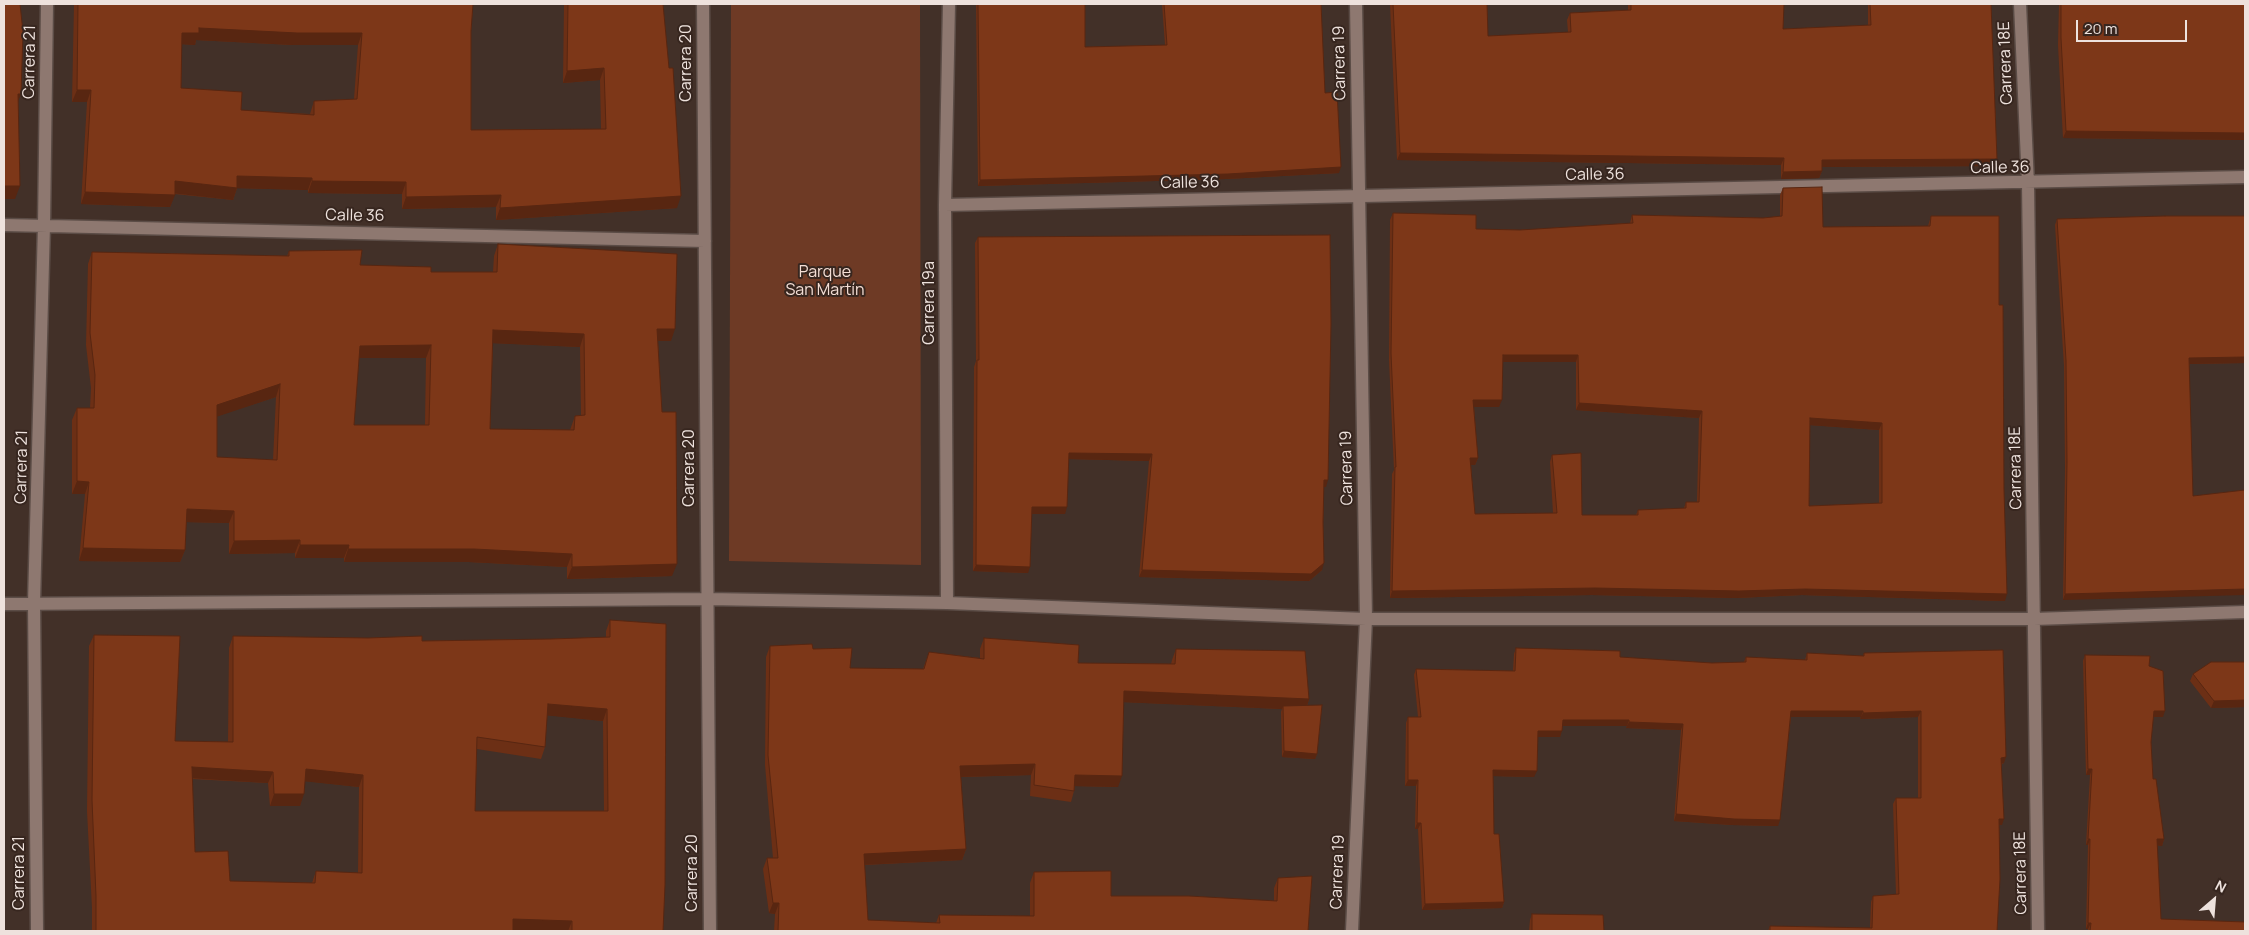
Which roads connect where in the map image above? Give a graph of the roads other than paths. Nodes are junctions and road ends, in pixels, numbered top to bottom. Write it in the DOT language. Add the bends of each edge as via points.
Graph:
graph roads {
  1 [pos="47,4"];
  2 [pos="703,4"];
  3 [pos="949,4"];
  4 [pos="1356,4"];
  5 [pos="2020,4"];
  6 [pos="2245,177"];
  7 [pos="2028,184"];
  8 [pos="1359,196"];
  9 [pos="945,205"];
  10 [pos="4,225"];
  11 [pos="44,225"];
  12 [pos="705,241"];
  13 [pos="707,600"];
  14 [pos="947,603"];
  15 [pos="4,604"];
  16 [pos="34,604"];
  17 [pos="2245,612"];
  18 [pos="1366,619"];
  19 [pos="2034,619"];
  20 [pos="37,931"];
  21 [pos="710,931"];
  22 [pos="1352,931"];
  23 [pos="2038,931"];
  1 -- 11 [label="street, Carrera 21"];
  2 -- 12 [label="street, Carrera 20"];
  3 -- 9 [label="street, Carrera 19a"];
  4 -- 8 [label="street, Carrera 19"];
  5 -- 7 [label="street, Carrera 18E"];
  6 -- 7 [label="street, Calle 36"];
  7 -- 8 [label="street, Calle 36"];
  7 -- 19 [label="street, Carrera 18E"];
  8 -- 9 [label="street, Calle 36"];
  8 -- 18 [label="street, Carrera 19"];
  9 -- 14 [label="street, Carrera 19a"];
  10 -- 11 [label="street, Calle 36"];
  11 -- 12 [label="street, Calle 36"];
  11 -- 16 [label="street, Carrera 21"];
  12 -- 13 [label="street, Carrera 20"];
  13 -- 14 [label="street"];
  13 -- 16 [label="street"];
  13 -- 21 [label="street, Carrera 20"];
  14 -- 18 [label="street"];
  15 -- 16 [label="street"];
  16 -- 20 [label="street, Carrera 21"];
  17 -- 19 [label="street"];
  18 -- 19 [label="street"];
  18 -- 22 [label="street, Carrera 19"];
  19 -- 23 [label="street, Carrera 18E"];
}
